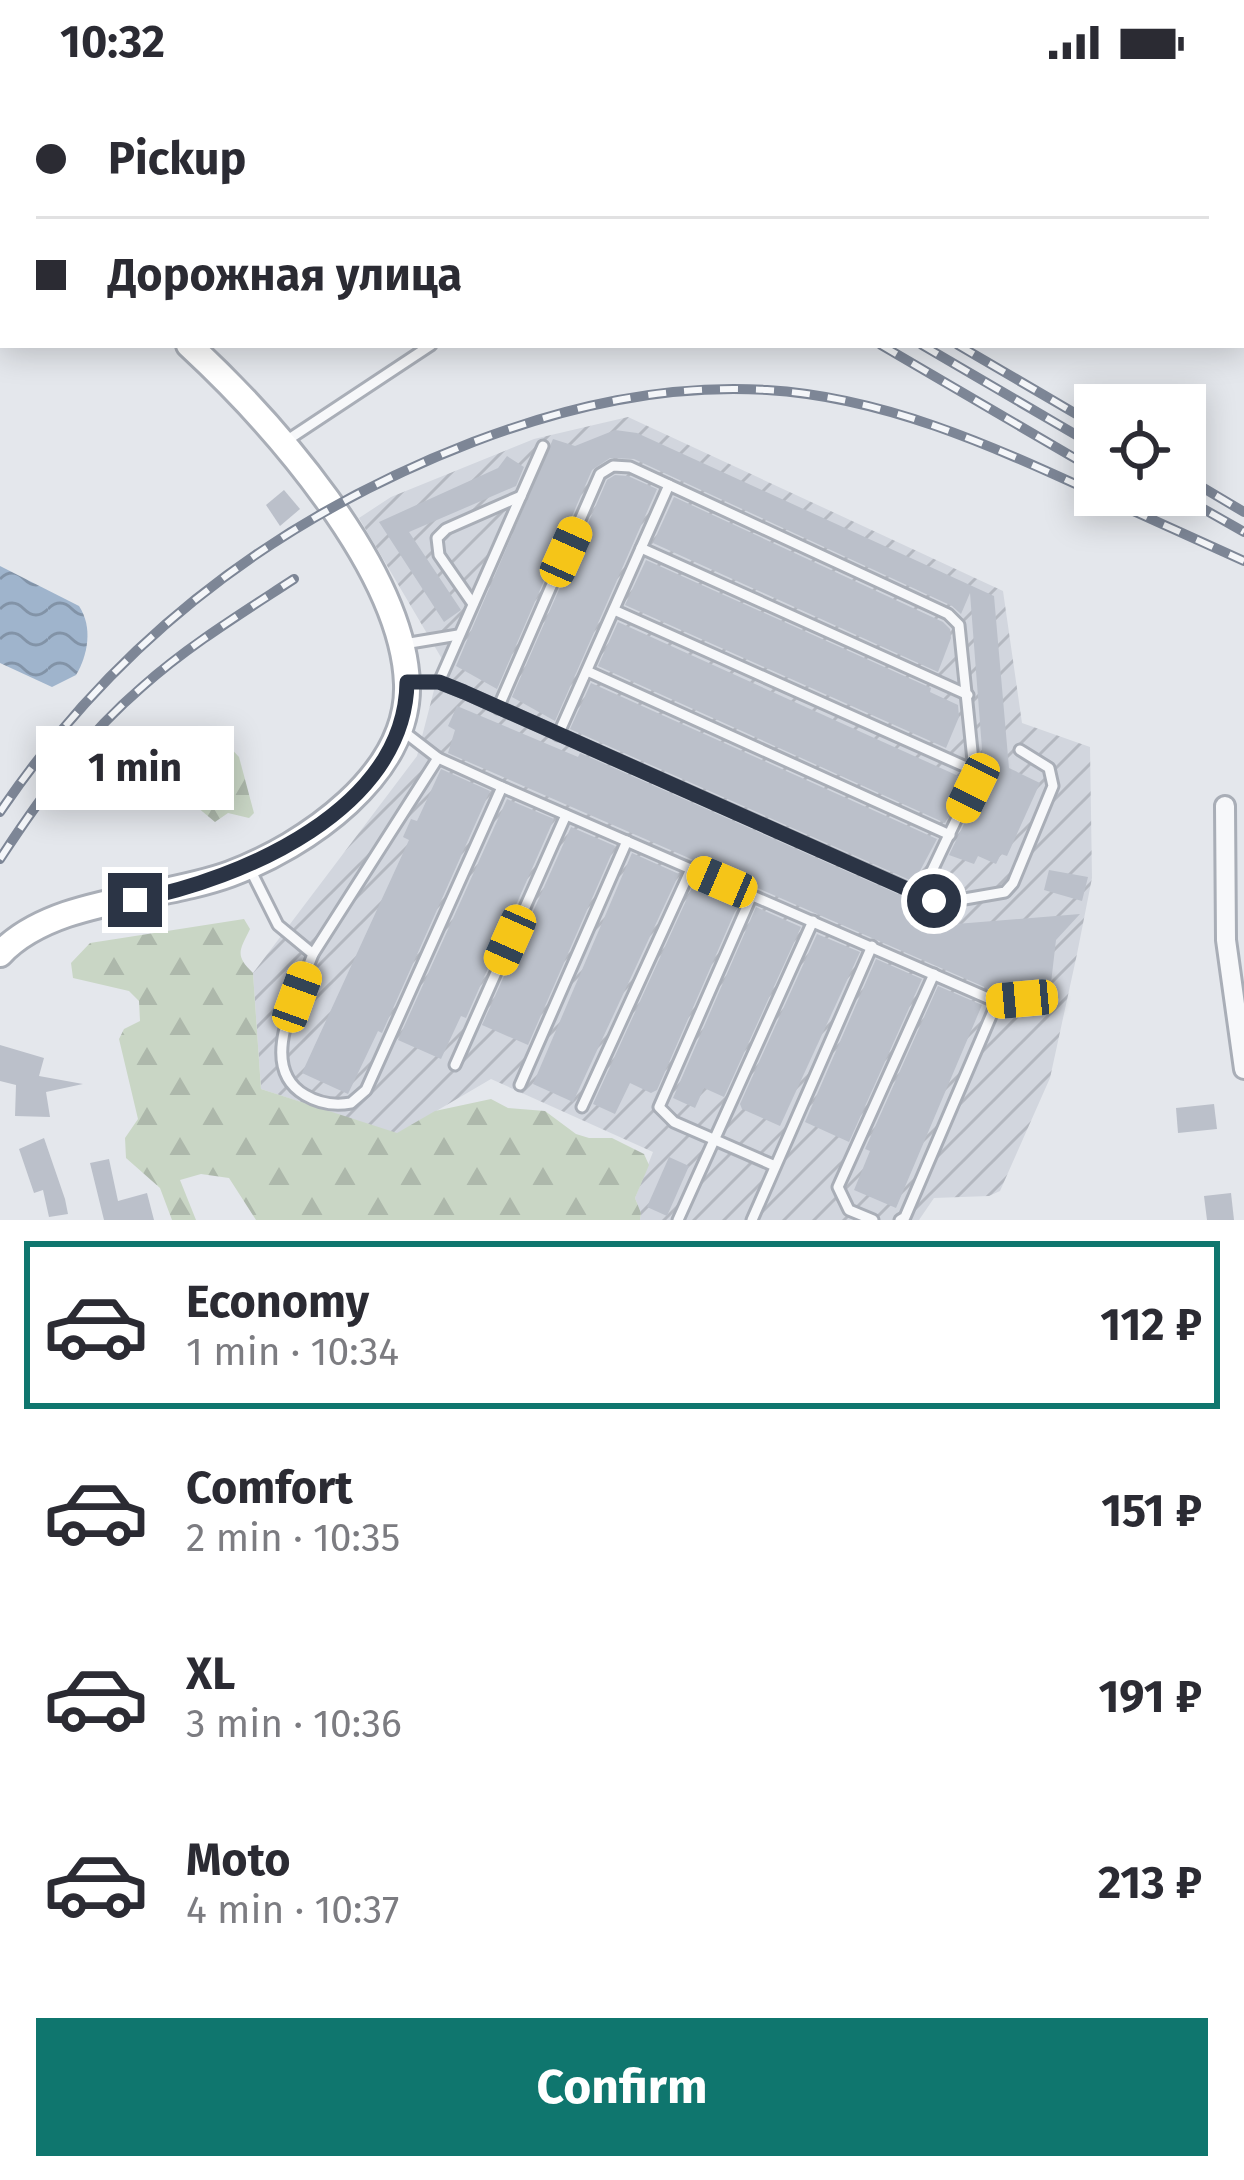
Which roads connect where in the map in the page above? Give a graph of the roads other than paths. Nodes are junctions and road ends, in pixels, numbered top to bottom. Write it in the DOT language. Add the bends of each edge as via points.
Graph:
graph roads {
  1 [pos="191,348"];
  2 [pos="426,348"];
  3 [pos="285,442"];
  4 [pos="543,446"];
  5 [pos="669,485"];
  6 [pos="520,496"];
  7 [pos="641,548"];
  8 [pos="472,604"];
  9 [pos="614,610"];
  10 [pos="458,635"];
  11 [pos="400,644"];
  12 [pos="587,671"];
  13 [pos="407,682"];
  14 [pos="439,682"];
  15 [pos="968,695"];
  16 [pos="498,708"];
  17 [pos="399,728"];
  18 [pos="558,735"];
  19 [pos="1020,750"];
  20 [pos="438,758"];
  21 [pos="975,770"];
  22 [pos="502,787"];
  23 [pos="1225,806"];
  24 [pos="566,815"];
  25 [pos="950,835"];
  26 [pos="627,841"];
  27 [pos="249,867"];
  28 [pos="691,869"];
  29 [pos="752,895"];
  30 [pos="920,896"];
  31 [pos="812,921"];
  32 [pos="872,946"];
  33 [pos="0,954"];
  34 [pos="313,954"];
  35 [pos="934,974"];
  36 [pos="1047,997"];
  37 [pos="997,1002"];
  38 [pos="455,1066"];
  39 [pos="1244,1069"];
  40 [pos="520,1085"];
  41 [pos="582,1107"];
  42 [pos="714,1140"];
  43 [pos="775,1166"];
  44 [pos="678,1220"];
  45 [pos="752,1220"];
  46 [pos="873,1220"];
  47 [pos="900,1220"];
  1 -- 3 [label="street"];
  2 -- 3 [label="lane"];
  3 -- 11 [label="street" via="356,547"];
  4 -- 6 [label="lane"];
  5 -- 7 [label="lane"];
  5 -- 15 [label="lane" via="948,614 963,634"];
  5 -- 16 [label="lane" via="622,465 600,474"];
  6 -- 8 [label="lane"];
  6 -- 8 [label="lane" via="437,538 439,555"];
  7 -- 9 [label="lane"];
  7 -- 15 [label="lane"];
  8 -- 10 [label="lane"];
  9 -- 12 [label="lane"];
  9 -- 21 [label="lane"];
  10 -- 11 [label="lane"];
  10 -- 14 [label="lane"];
  11 -- 13 [label="street"];
  12 -- 18 [label="lane"];
  12 -- 25 [label="lane"];
  13 -- 14 [label="lane"];
  13 -- 17 [label="street"];
  14 -- 16 [label="lane"];
  15 -- 21 [label="lane"];
  16 -- 18 [label="lane"];
  17 -- 20 [label="lane"];
  17 -- 27 [label="street" via="348,800"];
  18 -- 30 [label="lane"];
  19 -- 30 [label="lane" via="1049,768 1053,786 1013,883 994,896 953,902"];
  20 -- 22 [label="lane"];
  20 -- 34 [label="lane"];
  21 -- 25 [label="lane"];
  22 -- 24 [label="lane"];
  22 -- 34 [label="lane" via="366,1090 351,1103 324,1104 296,1089 281,1057"];
  23 -- 39 [label="street" via="1226,940"];
  24 -- 26 [label="lane"];
  24 -- 38 [label="lane"];
  25 -- 30 [label="lane"];
  26 -- 28 [label="lane"];
  26 -- 40 [label="lane"];
  27 -- 33 [label="street" via="59,917"];
  27 -- 34 [label="lane" via="278,925"];
  28 -- 29 [label="lane"];
  28 -- 41 [label="lane"];
  29 -- 31 [label="lane"];
  29 -- 42 [label="lane" via="660,1100 667,1118"];
  31 -- 32 [label="lane"];
  31 -- 42 [label="lane"];
  32 -- 35 [label="lane"];
  32 -- 43 [label="lane"];
  35 -- 37 [label="lane"];
  35 -- 46 [label="lane" via="838,1187 849,1210"];
  36 -- 37 [label="lane"];
  37 -- 47 [label="lane"];
  42 -- 43 [label="lane"];
  42 -- 44 [label="lane"];
  43 -- 45 [label="lane"];
}
